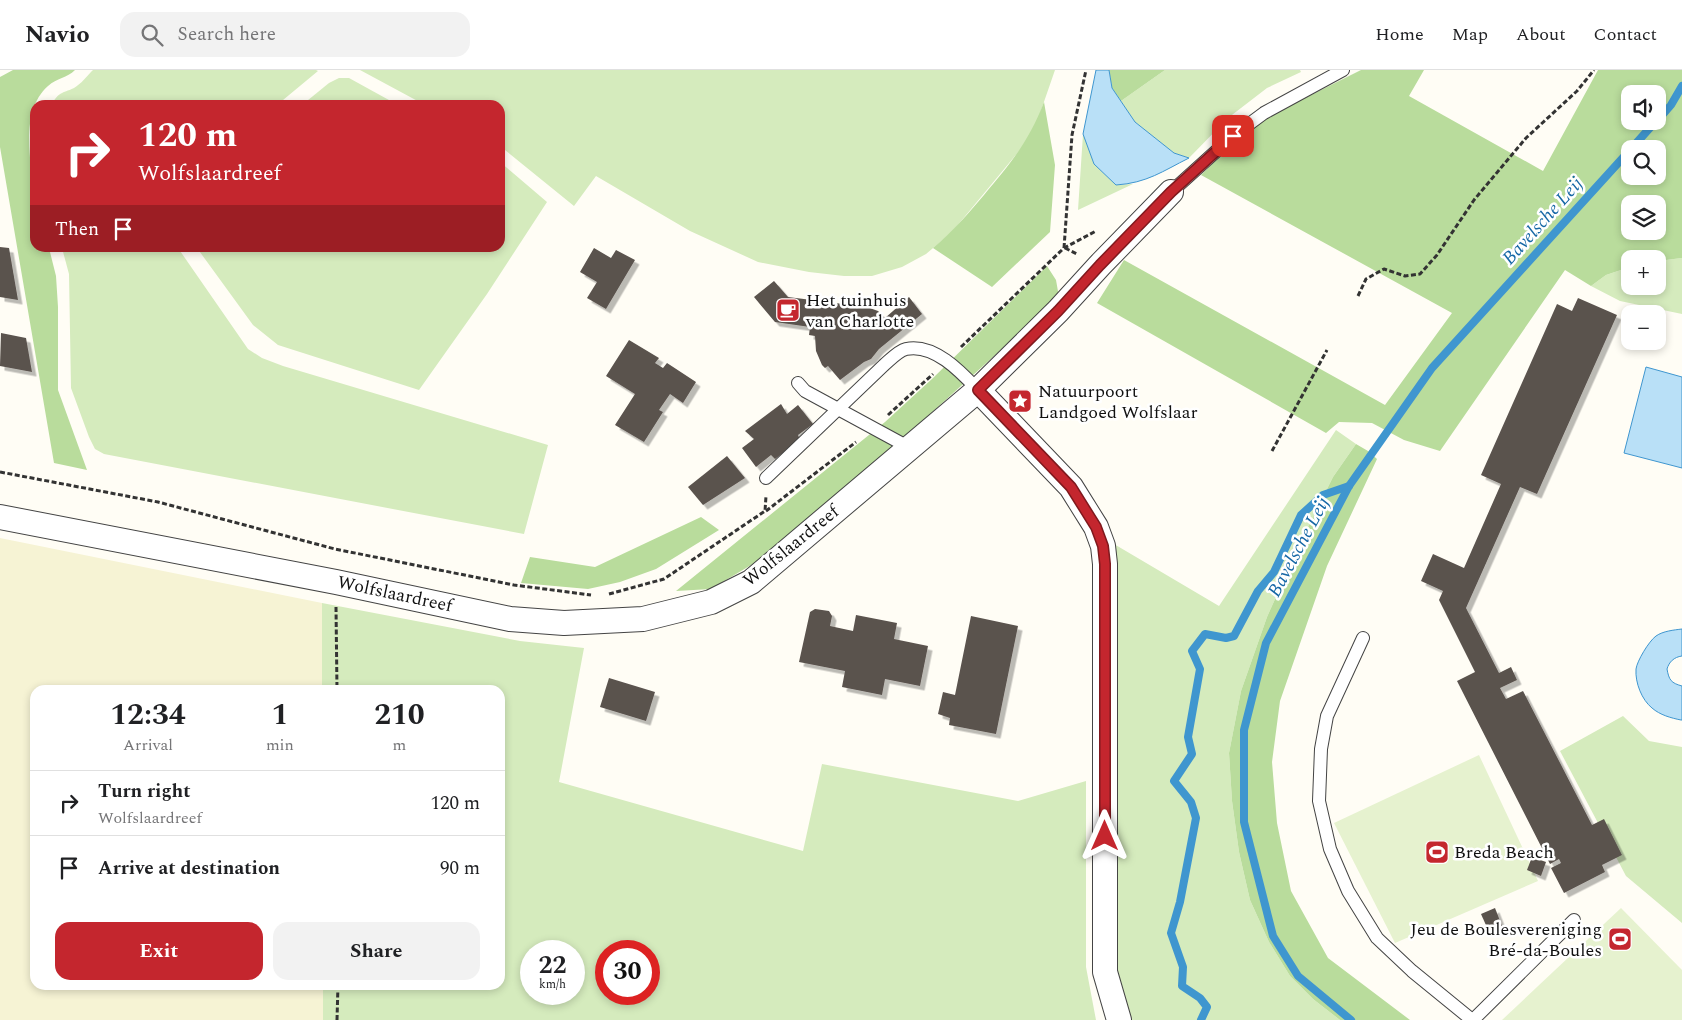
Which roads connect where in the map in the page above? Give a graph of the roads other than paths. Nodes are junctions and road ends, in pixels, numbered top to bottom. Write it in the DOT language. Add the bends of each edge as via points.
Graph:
graph roads {
  1 [pos="1343,70"];
  2 [pos="1171,192"];
  3 [pos="798,383"];
  4 [pos="978,390"];
  5 [pos="839,410"];
  6 [pos="910,448"];
  7 [pos="766,478"];
  8 [pos="0,517"];
  9 [pos="1363,638"];
  10 [pos="1574,920"];
  11 [pos="1119,1020"];
  12 [pos="1473,1020"];
  1 -- 2 [label="lane, Wolfslaardreef" via="1264,113 1233,136"];
  2 -- 4 [label="street, Wolfslaardreef"];
  3 -- 5 [label="lane" via="805,391"];
  4 -- 5 [label="lane" via="947,360 921,349 904,349"];
  4 -- 6 [label="street, Wolfslaardreef"];
  4 -- 11 [label="street" via="1071,487 1096,527 1103,546 1105,972"];
  5 -- 6 [label="lane"];
  5 -- 7 [label="lane"];
  6 -- 8 [label="street, Wolfslaardreef" via="751,582 711,602 644,619 564,623 510,619"];
  9 -- 12 [label="lane" via="1327,716 1321,749 1319,801 1330,849 1348,890 1377,938"];
  10 -- 12 [label="lane"];
}
